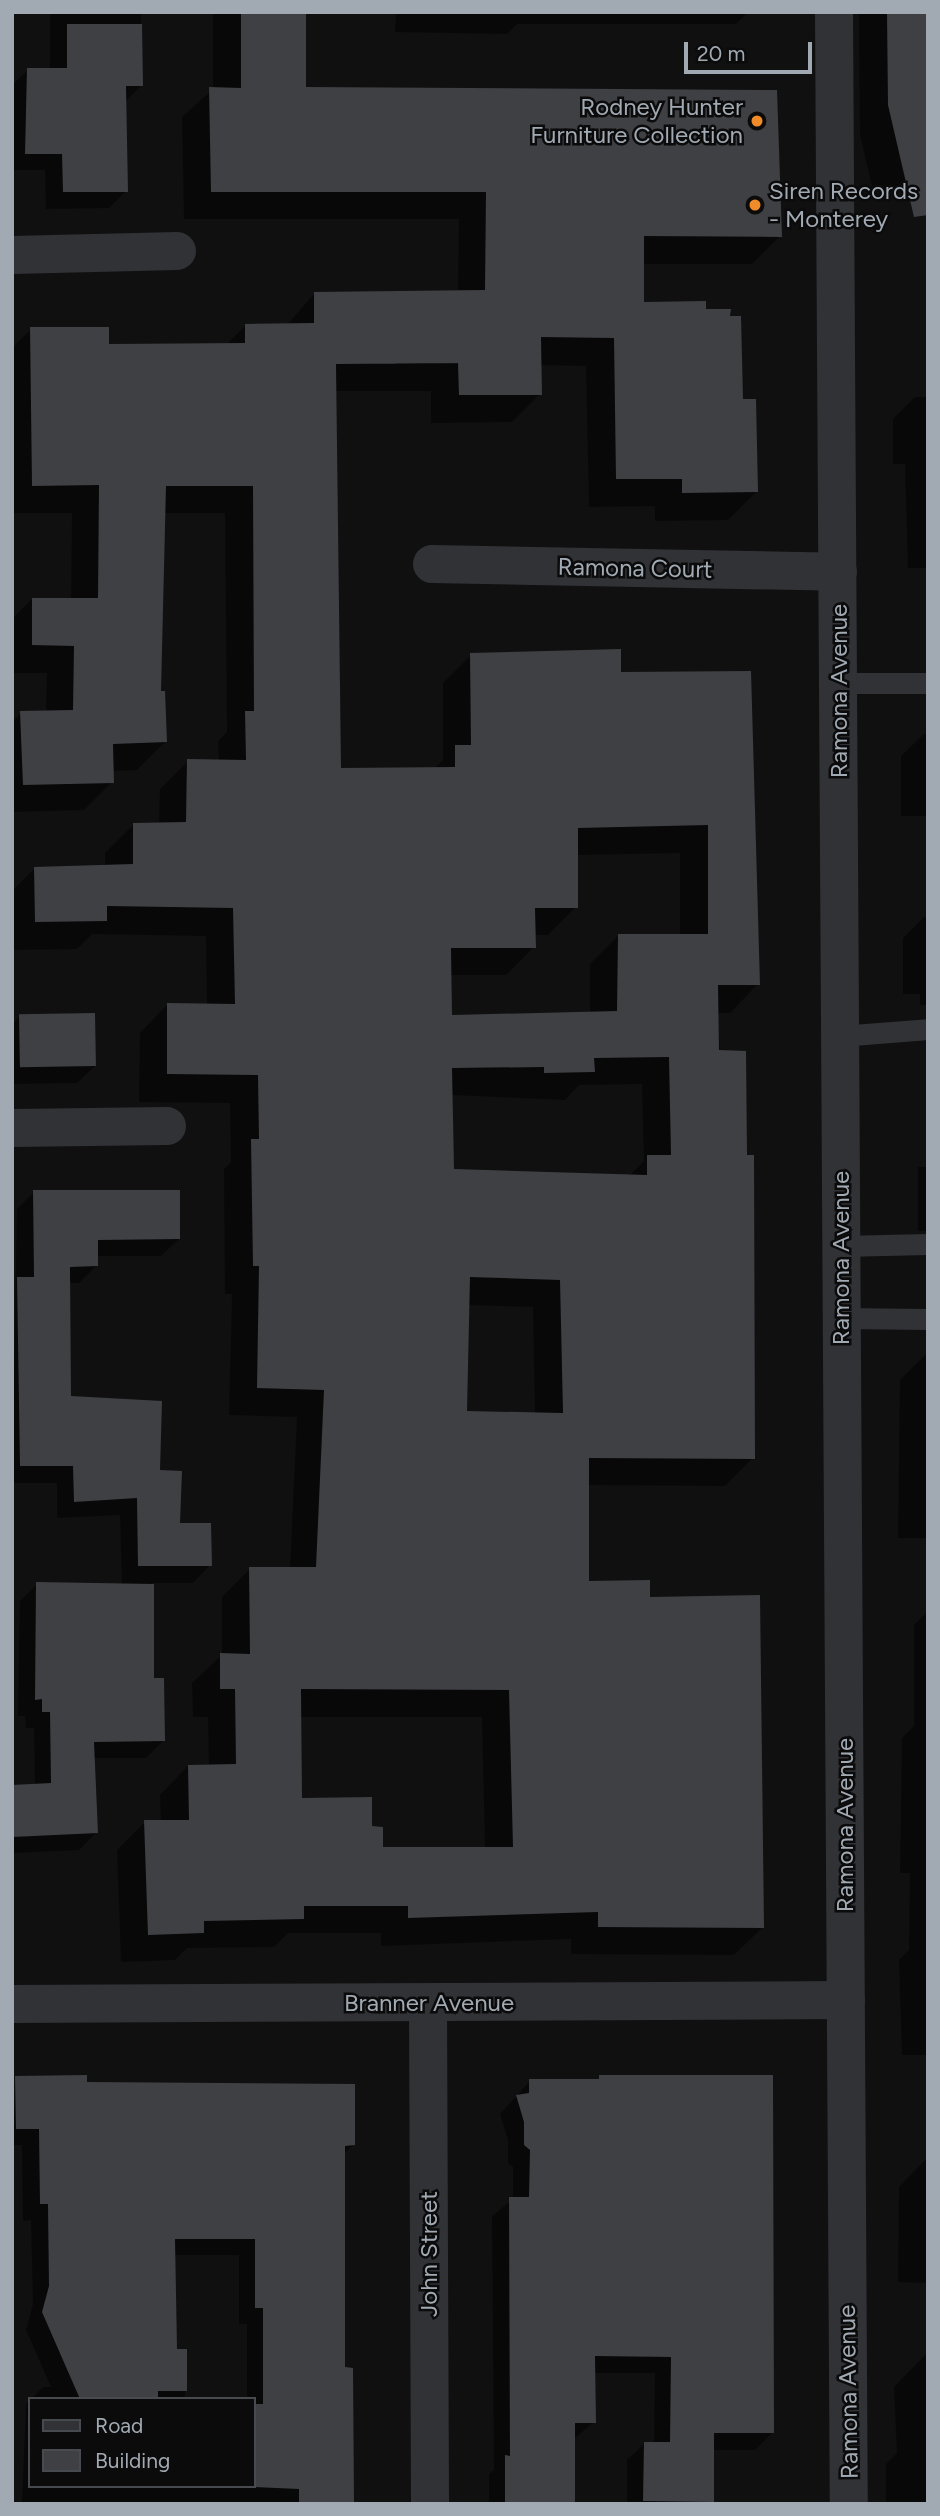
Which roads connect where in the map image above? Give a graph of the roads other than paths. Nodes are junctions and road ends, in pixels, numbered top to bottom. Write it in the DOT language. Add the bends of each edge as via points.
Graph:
graph roads {
  1 [pos="834,12"];
  2 [pos="177,251"];
  3 [pos="12,255"];
  4 [pos="432,565"];
  5 [pos="838,572"];
  6 [pos="839,683"];
  7 [pos="928,683"];
  8 [pos="928,1029"];
  9 [pos="840,1036"];
  10 [pos="167,1126"];
  11 [pos="12,1128"];
  12 [pos="928,1244"];
  13 [pos="841,1246"];
  14 [pos="842,1318"];
  15 [pos="928,1319"];
  16 [pos="846,2000"];
  17 [pos="428,2003"];
  18 [pos="12,2004"];
  19 [pos="430,2504"];
  20 [pos="849,2504"];
  1 -- 5 [label="street, Ramona Avenue"];
  2 -- 3 [label="street"];
  4 -- 5 [label="street, Ramona Court"];
  5 -- 6 [label="street, Ramona Avenue"];
  6 -- 7 [label="lane"];
  6 -- 9 [label="street, Ramona Avenue"];
  8 -- 9 [label="lane"];
  9 -- 13 [label="street, Ramona Avenue"];
  10 -- 11 [label="street"];
  12 -- 13 [label="lane"];
  13 -- 14 [label="street, Ramona Avenue"];
  14 -- 15 [label="lane"];
  14 -- 16 [label="street, Ramona Avenue"];
  16 -- 17 [label="street, Branner Avenue"];
  16 -- 20 [label="street, Ramona Avenue"];
  17 -- 18 [label="street, Branner Avenue"];
  17 -- 19 [label="street, John Street"];
}
